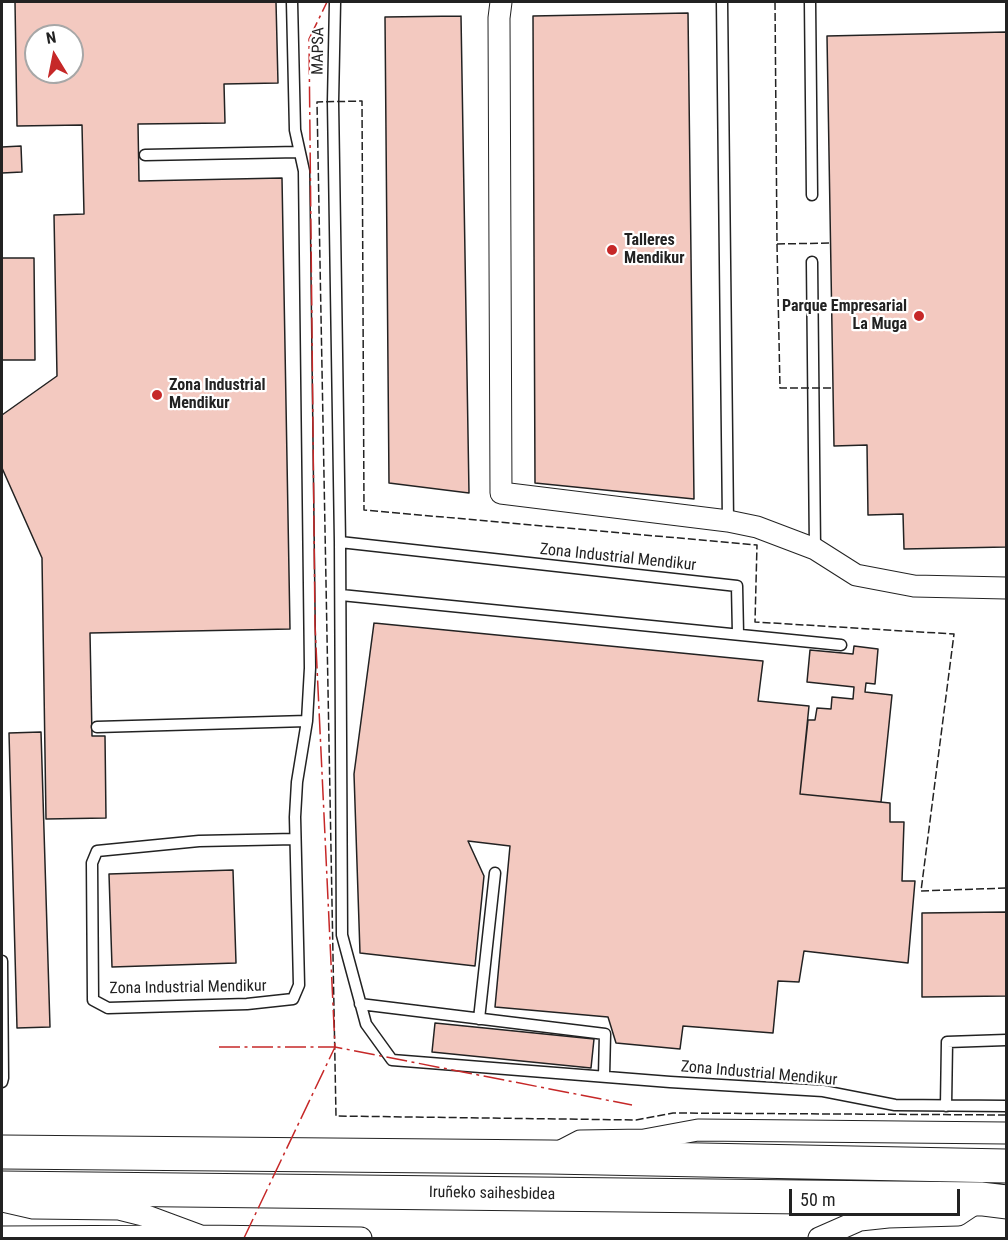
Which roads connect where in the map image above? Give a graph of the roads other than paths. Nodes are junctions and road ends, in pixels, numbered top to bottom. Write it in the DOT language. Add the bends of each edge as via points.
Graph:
graph roads {
  1 [pos="292,2"];
  2 [pos="335,2"];
  3 [pos="501,2"];
  4 [pos="722,2"];
  5 [pos="810,2"];
  6 [pos="333,102"];
  7 [pos="298,152"];
  8 [pos="145,155"];
  9 [pos="812,195"];
  10 [pos="812,262"];
  11 [pos="728,521"];
  12 [pos="340,542"];
  13 [pos="815,549"];
  14 [pos="1006,588"];
  15 [pos="340,595"];
  16 [pos="738,634"];
  17 [pos="841,645"];
  18 [pos="307,721"];
  19 [pos="97,727"];
  20 [pos="295,839"];
  21 [pos="495,873"];
  22 [pos="2,961"];
  23 [pos="360,1004"];
  24 [pos="479,1019"];
  25 [pos="1006,1040"];
  26 [pos="604,1076"];
  27 [pos="2,1082"];
  28 [pos="946,1106"];
  29 [pos="1006,1106"];
  30 [pos="1006,1133"];
  31 [pos="2,1152"];
  32 [pos="550,1157"];
  33 [pos="1006,1166"];
  34 [pos="2,1188"];
  35 [pos="2,1201"];
  36 [pos="994,1201"];
  37 [pos="2,1237"];
  38 [pos="201,1237"];
  39 [pos="361,1239"];
  40 [pos="819,1239"];
  1 -- 7 [label="lane, Zona Industrial Mendikur"];
  2 -- 6 [label="lane, MAPSA"];
  3 -- 11 [label="street" via="501,493"];
  4 -- 11 [label="lane"];
  5 -- 9 [label="lane"];
  6 -- 12 [label="lane, Zona Industrial Mendikur"];
  7 -- 8 [label="lane"];
  7 -- 18 [label="lane, Zona Industrial Mendikur" via="304,171 310,668"];
  10 -- 13 [label="lane"];
  11 -- 13 [label="street" via="757,527"];
  12 -- 15 [label="lane, Zona Industrial Mendikur"];
  12 -- 16 [label="lane, Zona Industrial Mendikur" via="737,586"];
  13 -- 14 [label="street" via="856,575 914,586"];
  15 -- 16 [label="lane"];
  15 -- 23 [label="lane, Zona Industrial Mendikur" via="342,935"];
  16 -- 17 [label="lane"];
  18 -- 19 [label="lane"];
  18 -- 20 [label="lane, Zona Industrial Mendikur" via="297,782"];
  20 -- 20 [label="lane, Zona Industrial Mendikur" via="299,985 292,999 108,1008 93,1000 92,863 97,851 199,841"];
  21 -- 24 [label="lane"];
  22 -- 27 [label="lane"];
  23 -- 24 [label="lane"];
  23 -- 26 [label="lane, Zona Industrial Mendikur" via="366,1024 392,1060"];
  24 -- 26 [label="lane" via="605,1034"];
  25 -- 28 [label="lane" via="947,1042"];
  26 -- 28 [label="lane, Zona Industrial Mendikur" via="823,1092 895,1105"];
  28 -- 29 [label="lane, Zona Industrial Mendikur"];
  30 -- 32 [label="street" via="698,1130 644,1140 580,1141"];
  31 -- 32 [label="highway"];
  32 -- 33 [label="highway"];
  34 -- 36 [label="highway, Iruñeko saihesbidea"];
  35 -- 38 [label="street" via="33,1208 118,1209"];
  36 -- 40 [label="street, Iruñeko saihesbidea" via="958,1215 860,1220"];
  37 -- 38 [label="street"];
  38 -- 39 [label="street"];
}
